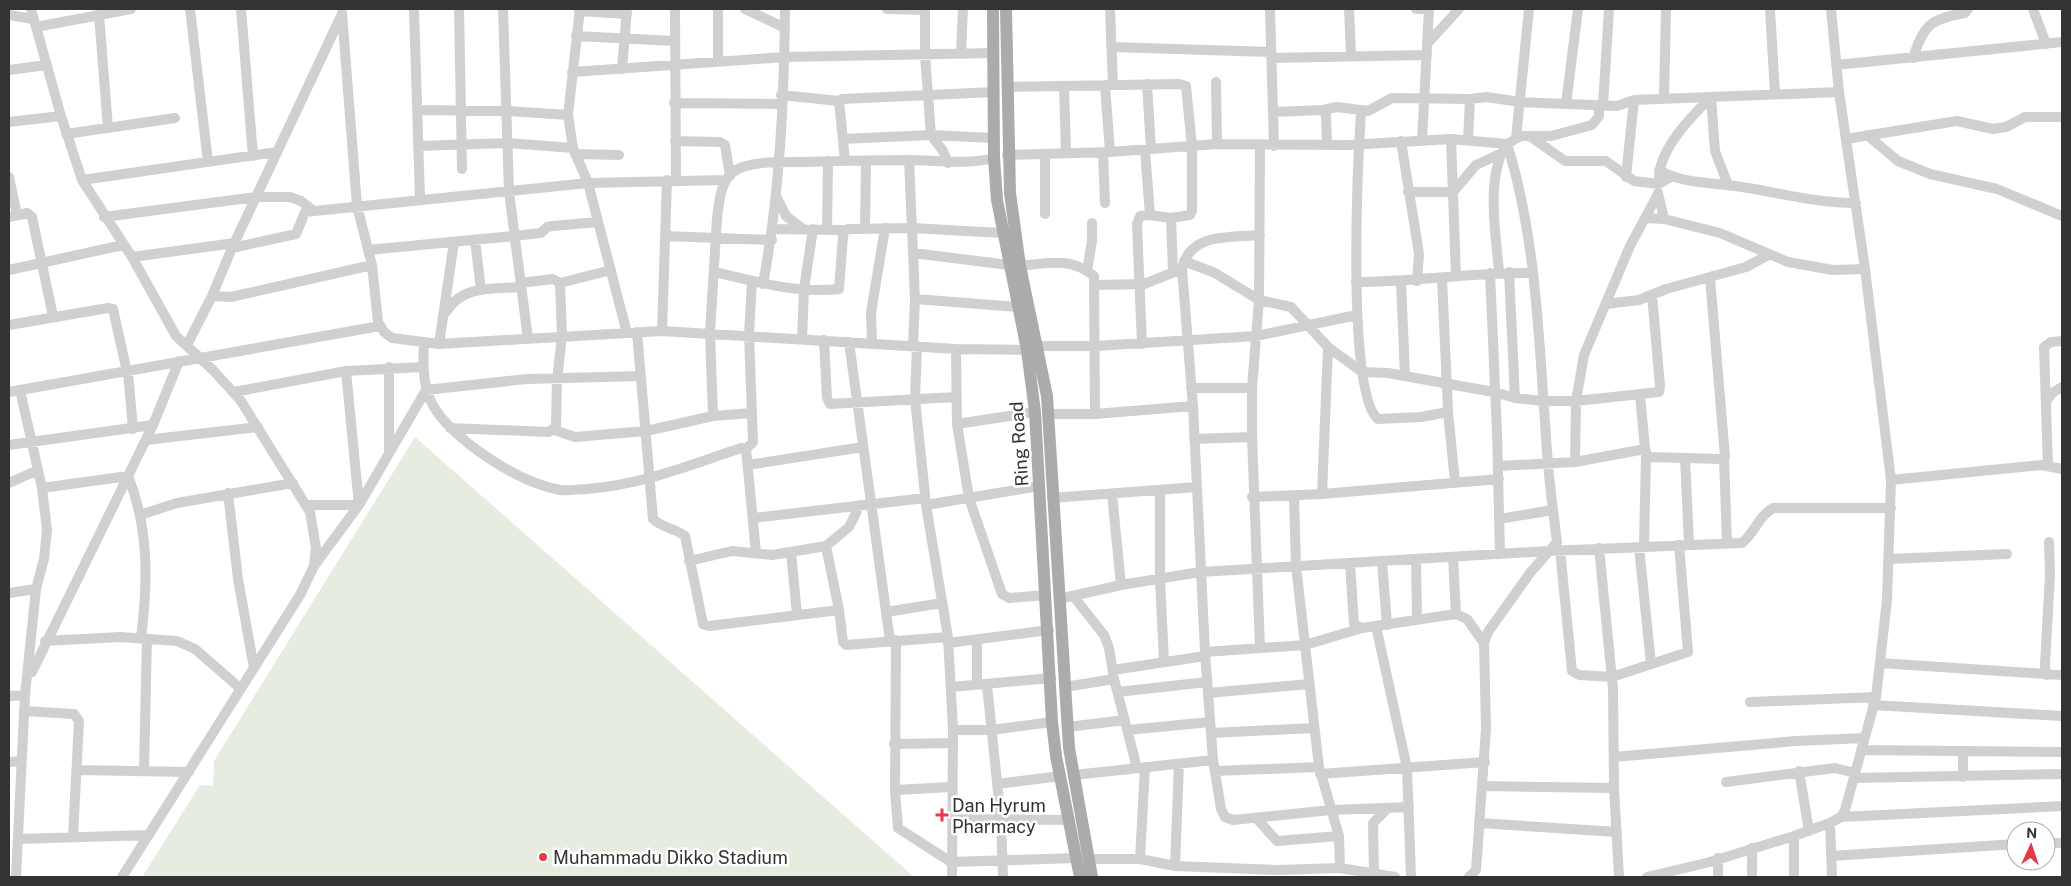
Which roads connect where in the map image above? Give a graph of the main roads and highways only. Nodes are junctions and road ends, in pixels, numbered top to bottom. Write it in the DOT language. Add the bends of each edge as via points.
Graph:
graph roads {
  1 [pos="993,9"];
  2 [pos="1006,9"];
  3 [pos="1015,266"];
  4 [pos="1032,348"];
  5 [pos="1083,858"];
  6 [pos="1080,877"];
  7 [pos="1092,877"];
  1 -- 3 [label="main road, Ring Road" via="994,158 1002,233"];
  2 -- 3 [label="main road, Ring Road" via="1007,154"];
  3 -- 4 [label="main road, Ring Road"];
  3 -- 4 [label="main road, Ring Road" via="1018,307"];
  4 -- 5 [label="main road, Ring Road" via="1048,414 1068,727"];
  4 -- 5 [label="main road, Ring Road" via="1052,722 1070,820"];
  5 -- 6 [label="main road, Ring Road"];
  5 -- 7 [label="main road, Ring Road"];
}
